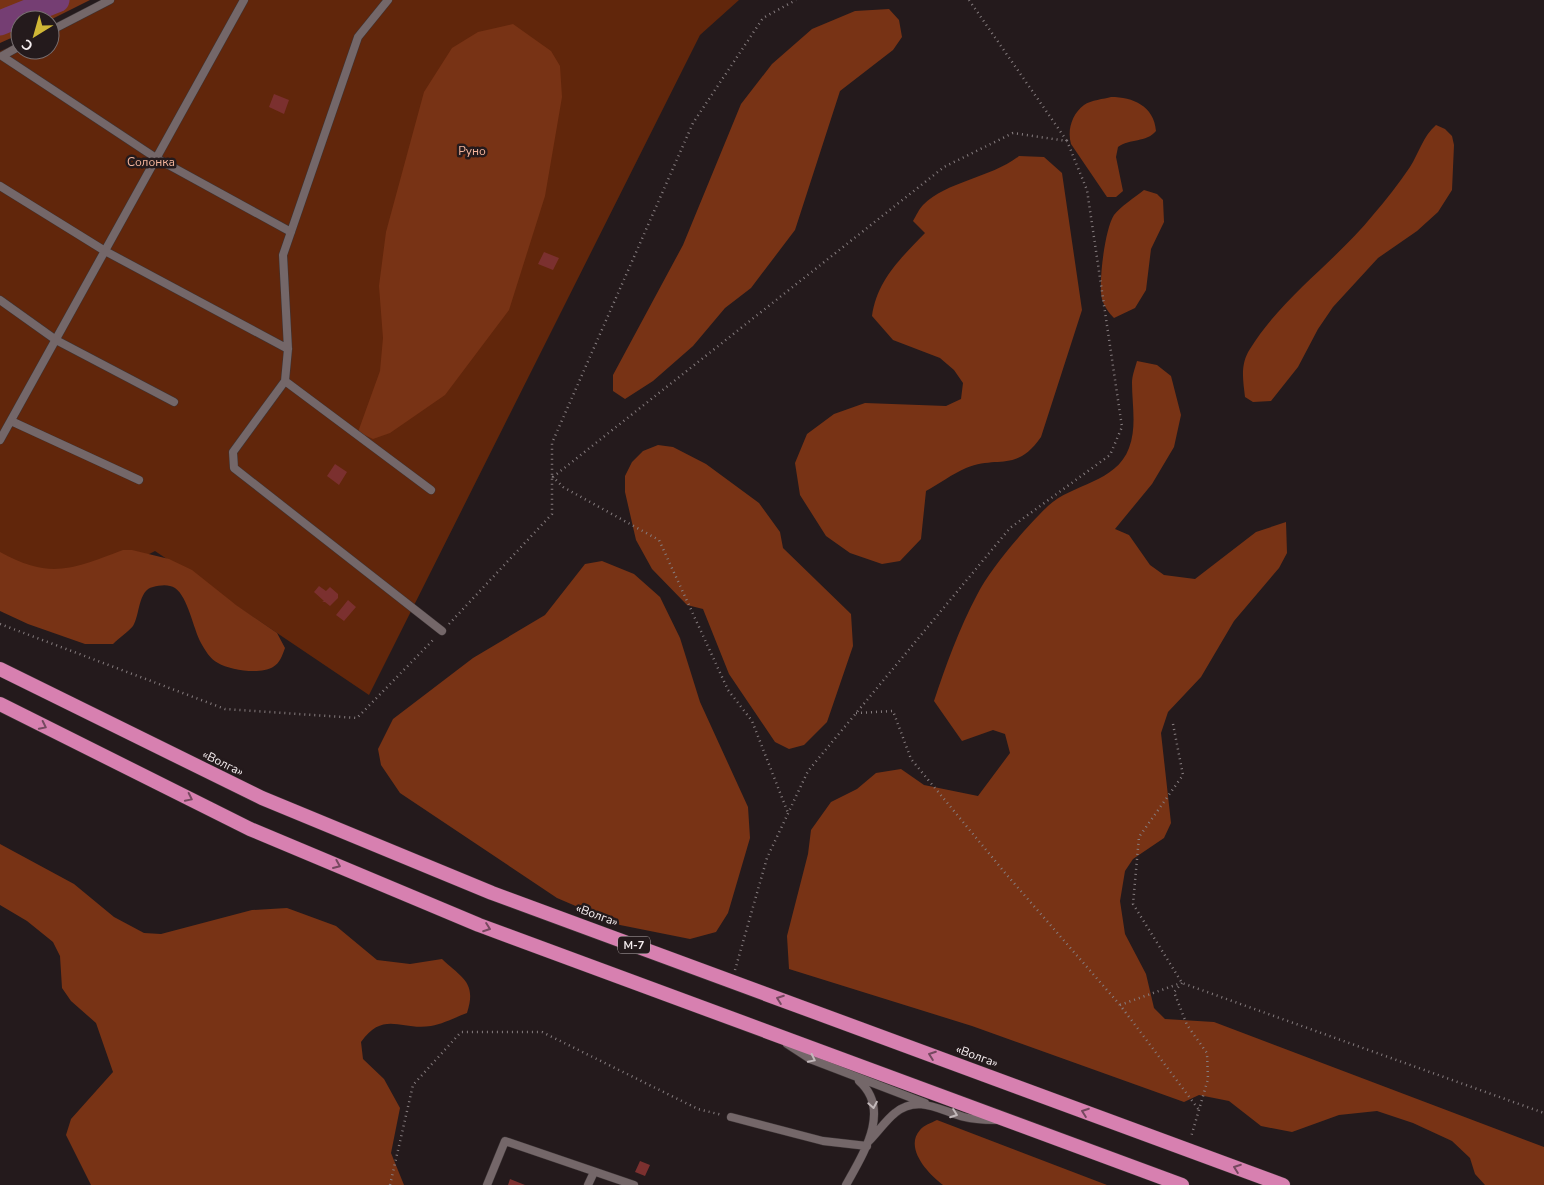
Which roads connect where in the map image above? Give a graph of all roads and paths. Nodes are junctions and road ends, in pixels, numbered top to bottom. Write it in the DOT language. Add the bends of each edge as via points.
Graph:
graph roads {
  1 [pos="110,0"];
  2 [pos="244,0"];
  3 [pos="388,0"];
  4 [pos="796,0"];
  5 [pos="969,0"];
  6 [pos="60,26"];
  7 [pos="10,52"];
  8 [pos="1067,141"];
  9 [pos="156,158"];
  10 [pos="0,186"];
  11 [pos="291,232"];
  12 [pos="105,251"];
  13 [pos="0,300"];
  14 [pos="56,340"];
  15 [pos="288,349"];
  16 [pos="286,381"];
  17 [pos="174,402"];
  18 [pos="11,421"];
  19 [pos="0,440"];
  20 [pos="553,477"];
  21 [pos="139,480"];
  22 [pos="431,490"];
  23 [pos="0,624"];
  24 [pos="442,631"];
  25 [pos="0,669"];
  26 [pos="0,704"];
  27 [pos="856,713"];
  28 [pos="1173,724"];
  29 [pos="788,813"];
  30 [pos="732,981"];
  31 [pos="1182,983"];
  32 [pos="1120,1004"];
  33 [pos="776,1034"];
  34 [pos="853,1076"];
  35 [pos="925,1103"];
  36 [pos="1199,1110"];
  37 [pos="1544,1113"];
  38 [pos="731,1117"];
  39 [pos="1004,1120"];
  40 [pos="868,1143"];
  41 [pos="1188,1150"];
  42 [pos="594,1172"];
  43 [pos="390,1185"];
  44 [pos="488,1185"];
  45 [pos="588,1185"];
  46 [pos="634,1185"];
  47 [pos="846,1185"];
  48 [pos="1182,1185"];
  49 [pos="1283,1185"];
  1 -- 6 [label="lane"];
  2 -- 9 [label="lane"];
  3 -- 11 [label="lane" via="358,37"];
  4 -- 20 [label="path" via="763,18 693,123 552,442"];
  5 -- 8 [label="path"];
  7 -- 9 [label="lane" via="2,56"];
  8 -- 20 [label="path" via="1013,133 944,167"];
  8 -- 27 [label="path" via="1087,190 1122,427 1110,455 1010,528"];
  9 -- 11 [label="lane"];
  9 -- 12 [label="lane"];
  10 -- 12 [label="lane"];
  11 -- 15 [label="lane" via="283,255"];
  12 -- 14 [label="lane"];
  12 -- 15 [label="lane"];
  13 -- 14 [label="lane"];
  14 -- 17 [label="lane"];
  14 -- 18 [label="lane"];
  15 -- 16 [label="lane"];
  16 -- 22 [label="lane"];
  16 -- 24 [label="lane" via="234,452 234,468"];
  18 -- 19 [label="lane"];
  18 -- 21 [label="lane"];
  20 -- 24 [label="path" via="552,514"];
  20 -- 29 [label="path" via="563,487 658,540 728,690 752,721"];
  23 -- 24 [label="path" via="225,709 357,718"];
  25 -- 30 [label="highway, «Волга» / М-7" via="262,798 492,893"];
  26 -- 33 [label="highway, one-way" via="250,829 479,925"];
  27 -- 29 [label="path" via="808,771"];
  27 -- 32 [label="path" via="893,711 911,759"];
  28 -- 31 [label="path" via="1183,775 1139,837 1133,904"];
  29 -- 30 [label="path" via="767,858"];
  41 -- 30 [label="highway, «Волга» / М-7, one-way"];
  31 -- 32 [label="path"];
  31 -- 36 [label="path" via="1174,992 1187,1025 1207,1053 1208,1079"];
  31 -- 37 [label="path"];
  32 -- 36 [label="path"];
  33 -- 34 [label="lane, one-way" via="784,1043 810,1059"];
  33 -- 39 [label="highway"];
  34 -- 35 [label="lane"];
  34 -- 40 [label="lane, one-way" via="867,1088 873,1100 875,1117"];
  35 -- 39 [label="lane, one-way" via="980,1120"];
  35 -- 40 [label="lane" via="896,1112"];
  36 -- 41 [label="path"];
  38 -- 40 [label="lane" via="823,1141"];
  38 -- 43 [label="path" via="698,1109 542,1032 461,1032 413,1085"];
  39 -- 48 [label="highway"];
  40 -- 47 [label="lane"];
  49 -- 41 [label="highway, «Волга» / М-7, one-way"];
  42 -- 44 [label="lane" via="505,1141"];
  42 -- 45 [label="lane"];
  42 -- 46 [label="lane"];
}
